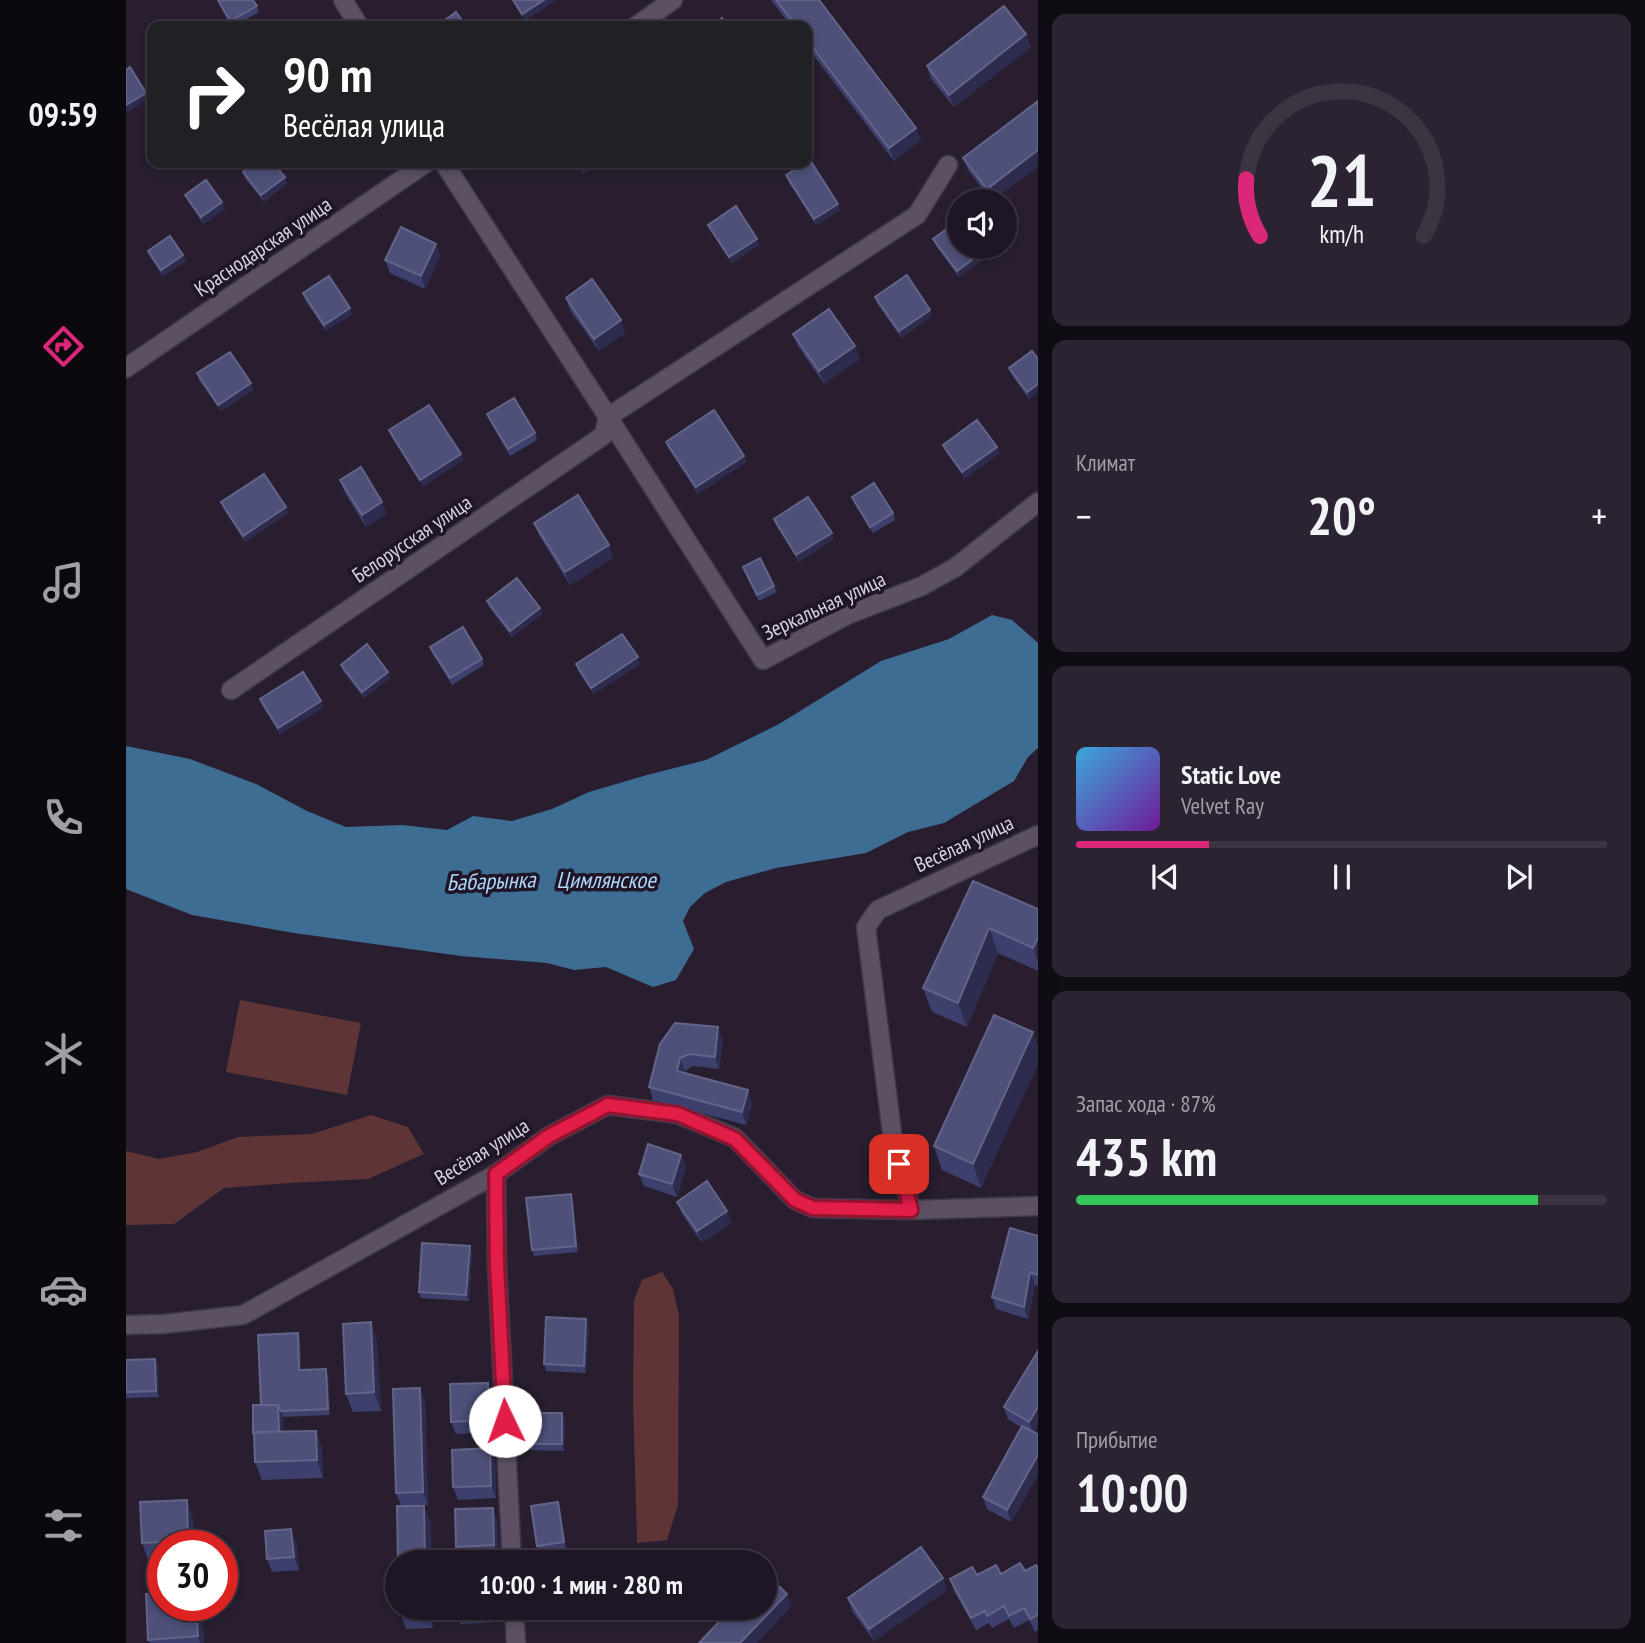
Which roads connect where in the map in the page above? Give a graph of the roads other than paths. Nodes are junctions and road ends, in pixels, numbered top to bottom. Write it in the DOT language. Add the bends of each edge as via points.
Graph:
graph roads {
  1 [pos="343,0"];
  2 [pos="673,0"];
  3 [pos="356,21"];
  4 [pos="643,21"];
  5 [pos="948,165"];
  6 [pos="419,168"];
  7 [pos="447,168"];
  8 [pos="126,368"];
  9 [pos="608,417"];
  10 [pos="1038,502"];
  11 [pos="231,690"];
  12 [pos="1038,835"];
  13 [pos="496,1174"];
  14 [pos="1038,1206"];
  15 [pos="911,1210"];
  16 [pos="126,1325"];
  17 [pos="511,1550"];
  18 [pos="515,1620"];
  19 [pos="516,1643"];
  1 -- 3 [label="street"];
  2 -- 4 [label="street"];
  5 -- 9 [label="street, Белорусская улица" via="917,215"];
  6 -- 8 [label="street, Краснодарская улица"];
  7 -- 9 [label="street"];
  9 -- 10 [label="street, Зеркальная улица" via="763,660 847,615 944,574"];
  9 -- 11 [label="street, Белорусская улица" via="604,435"];
  12 -- 15 [label="street, Весёлая улица" via="878,910 866,927 893,1141"];
  13 -- 15 [label="street, Весёлая улица" via="549,1136 608,1105 678,1114 735,1139 795,1200 813,1208"];
  13 -- 16 [label="street, Весёлая улица" via="243,1315"];
  13 -- 17 [label="street"];
  14 -- 15 [label="street"];
  18 -- 19 [label="street"];
}
